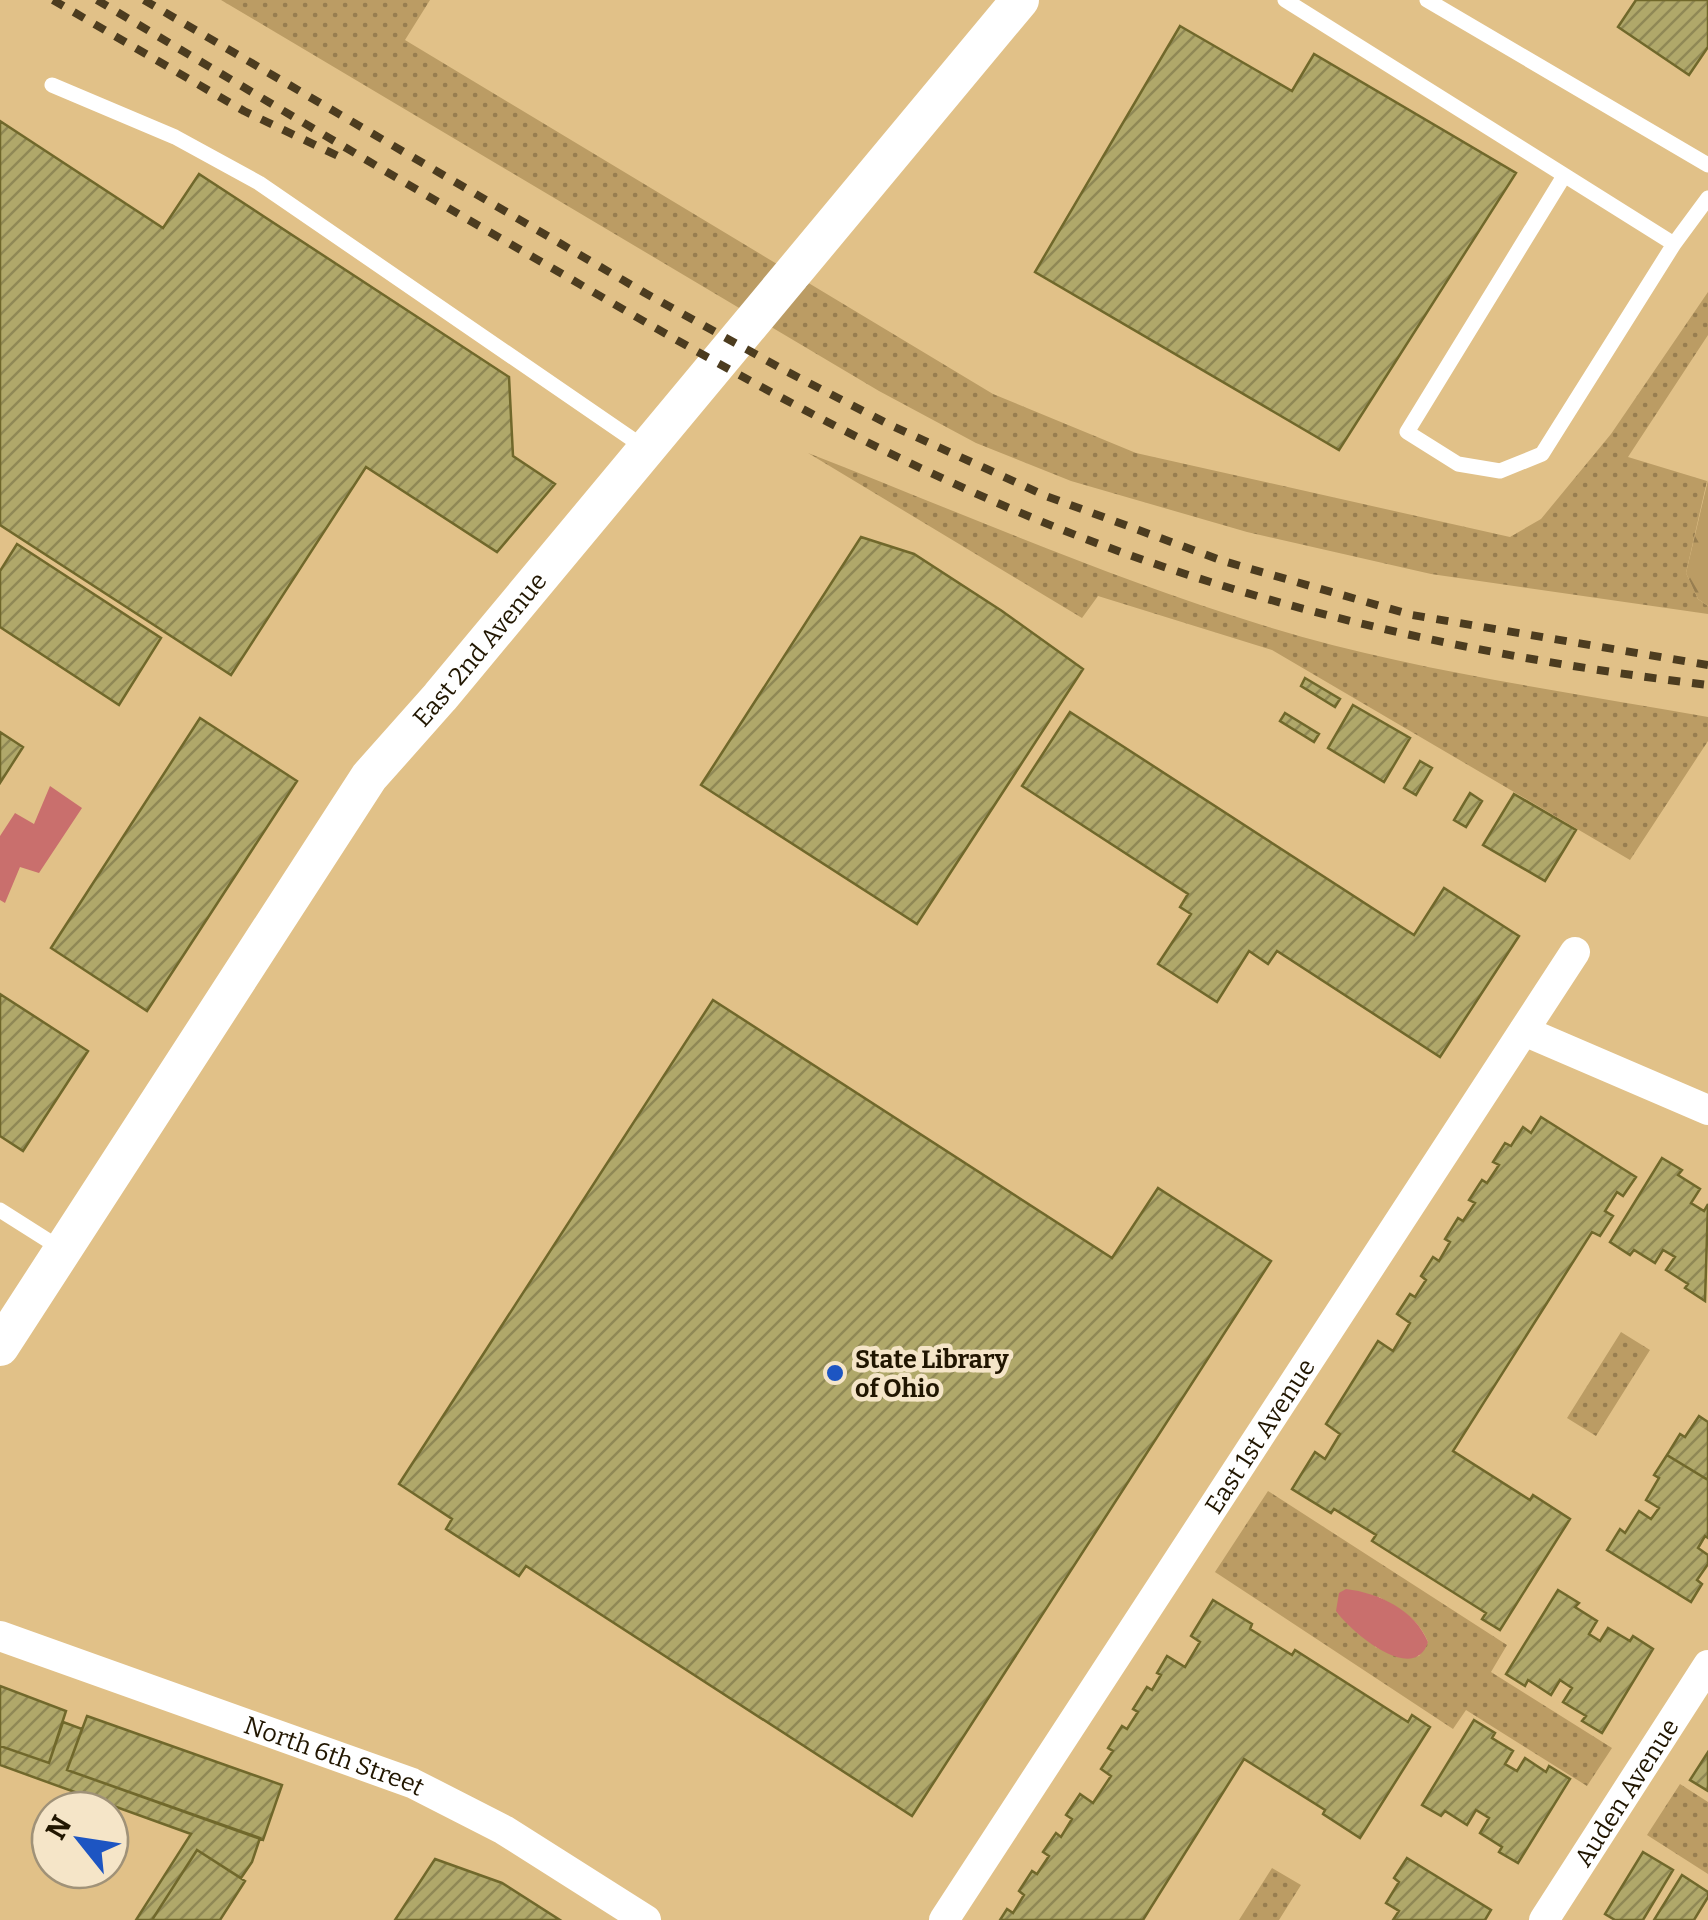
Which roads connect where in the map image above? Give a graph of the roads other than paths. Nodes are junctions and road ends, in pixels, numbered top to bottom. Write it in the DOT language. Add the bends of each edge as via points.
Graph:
graph roads {
  1 [pos="1020,0"];
  2 [pos="1426,0"];
  3 [pos="1291,2"];
  4 [pos="52,85"];
  5 [pos="1708,165"];
  6 [pos="1564,176"];
  7 [pos="1708,198"];
  8 [pos="1674,244"];
  9 [pos="644,448"];
  10 [pos="1575,952"];
  11 [pos="1524,1030"];
  12 [pos="1708,1110"];
  13 [pos="0,1210"];
  14 [pos="63,1250"];
  15 [pos="0,1348"];
  16 [pos="0,1636"];
  17 [pos="1707,1668"];
  18 [pos="646,1920"];
  19 [pos="944,1920"];
  20 [pos="1544,1920"];
  1 -- 9 [label="street, East 2nd Avenue"];
  2 -- 5 [label="lane"];
  3 -- 6 [label="lane"];
  4 -- 9 [label="lane" via="175,136 259,183"];
  6 -- 8 [label="lane"];
  6 -- 8 [label="lane" via="1407,432 1458,464 1500,471 1542,454"];
  7 -- 8 [label="lane"];
  9 -- 14 [label="street, East 2nd Avenue" via="369,777"];
  10 -- 11 [label="street, East 1st Avenue"];
  11 -- 12 [label="street"];
  11 -- 19 [label="street, East 1st Avenue"];
  13 -- 14 [label="lane"];
  14 -- 15 [label="street, East 2nd Avenue"];
  16 -- 18 [label="street, North 6th Street" via="412,1783 504,1830"];
  17 -- 20 [label="street, Auden Avenue"];
}
